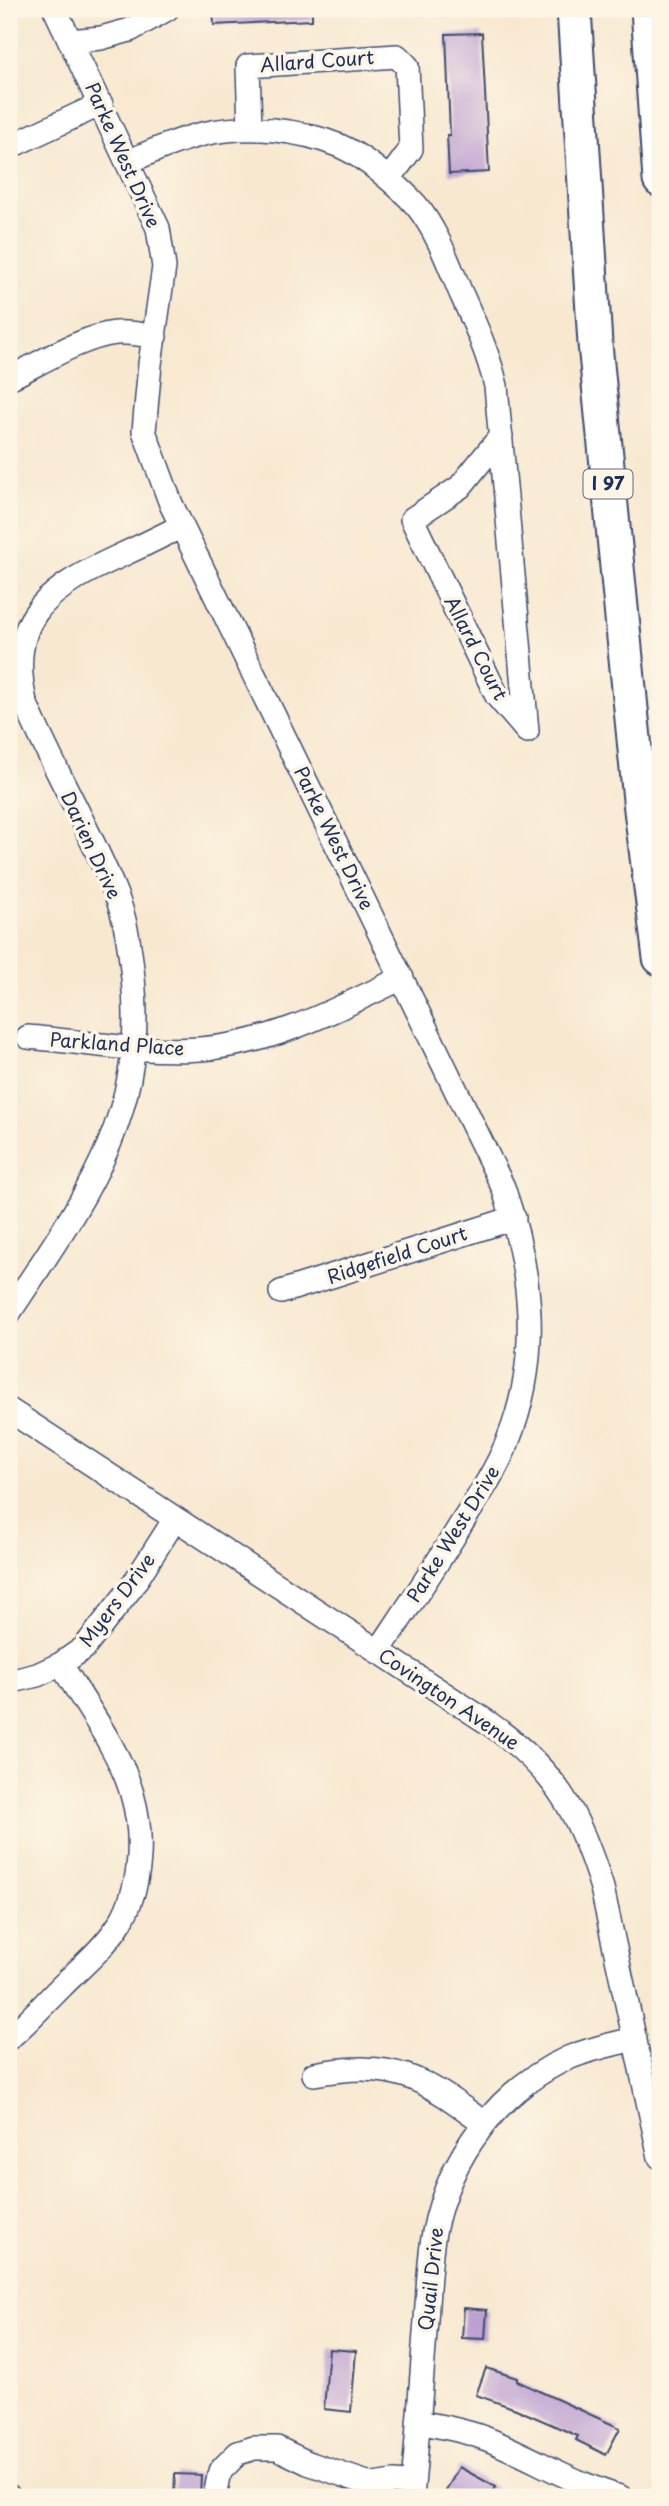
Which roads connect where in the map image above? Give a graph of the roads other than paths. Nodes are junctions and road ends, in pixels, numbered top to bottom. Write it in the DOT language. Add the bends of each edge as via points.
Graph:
graph roads {
  1 [pos="55,9"];
  2 [pos="167,9"];
  3 [pos="573,9"];
  4 [pos="648,9"];
  5 [pos="70,41"];
  6 [pos="101,104"];
  7 [pos="250,128"];
  8 [pos="9,148"];
  9 [pos="128,162"];
  10 [pos="389,179"];
  11 [pos="660,180"];
  12 [pos="155,336"];
  13 [pos="9,378"];
  14 [pos="501,436"];
  15 [pos="182,526"];
  16 [pos="660,958"];
  17 [pos="402,978"];
  18 [pos="28,1037"];
  19 [pos="134,1046"];
  20 [pos="514,1218"];
  21 [pos="281,1292"];
  22 [pos="9,1313"];
  23 [pos="9,1410"];
  24 [pos="175,1519"];
  25 [pos="378,1652"];
  26 [pos="61,1664"];
  27 [pos="9,1682"];
  28 [pos="9,2038"];
  29 [pos="635,2039"];
  30 [pos="314,2074"];
  31 [pos="484,2123"];
  32 [pos="660,2157"];
  33 [pos="418,2422"];
  34 [pos="412,2491"];
  35 [pos="215,2497"];
  36 [pos="620,2497"];
  1 -- 5 [label="street, Parke West Drive"];
  2 -- 5 [label="street" via="130,30"];
  3 -- 16 [label="highway, I 97" via="595,344"];
  4 -- 11 [label="highway"];
  5 -- 6 [label="street, Parke West Drive"];
  6 -- 8 [label="street"];
  6 -- 9 [label="street, Parke West Drive"];
  7 -- 9 [label="street, Allard Court" via="204,134"];
  7 -- 10 [label="street, Allard Court" via="305,135 342,147"];
  7 -- 10 [label="street, Allard Court" via="248,66 397,56 407,66 411,149"];
  9 -- 12 [label="street, Parke West Drive" via="158,228 164,267"];
  10 -- 14 [label="street, Allard Court" via="417,207 441,246 488,355"];
  12 -- 13 [label="street" via="103,336"];
  12 -- 15 [label="street, Parke West Drive" via="144,431"];
  14 -- 14 [label="street, Allard Court" via="460,487 412,519 497,696 527,731"];
  15 -- 17 [label="street, Parke West Drive"];
  15 -- 19 [label="street, Darien Drive" via="54,592 36,611 20,649 19,676 25,702 118,902 131,955"];
  17 -- 19 [label="street, Parkland Place" via="318,1018 240,1042 201,1049"];
  17 -- 20 [label="street, Parke West Drive"];
  18 -- 19 [label="street, Parkland Place"];
  19 -- 22 [label="street, Darien Drive" via="123,1106 102,1165"];
  20 -- 21 [label="street, Ridgefield Court"];
  20 -- 25 [label="street, Parke West Drive" via="529,1319 527,1370 519,1406 489,1480"];
  23 -- 24 [label="street, Covington Avenue"];
  24 -- 25 [label="street, Covington Avenue"];
  24 -- 26 [label="street, Myers Drive" via="131,1588 84,1648"];
  25 -- 29 [label="street, Covington Avenue" via="519,1745 558,1788 591,1852"];
  26 -- 27 [label="street, Myers Drive"];
  26 -- 28 [label="street" via="120,1763 132,1793 138,1819 136,1885 121,1922 105,1944"];
  29 -- 31 [label="street, Quail Drive" via="586,2051 539,2074"];
  29 -- 32 [label="street, Covington Avenue"];
  30 -- 31 [label="street" via="368,2068 406,2075 431,2086"];
  31 -- 33 [label="street, Quail Drive" via="451,2177 434,2233"];
  33 -- 34 [label="street, Quail Drive"];
  33 -- 36 [label="street" via="467,2432"];
  34 -- 35 [label="street" via="394,2483 373,2485 276,2448 254,2448 238,2452 220,2471"];
}
